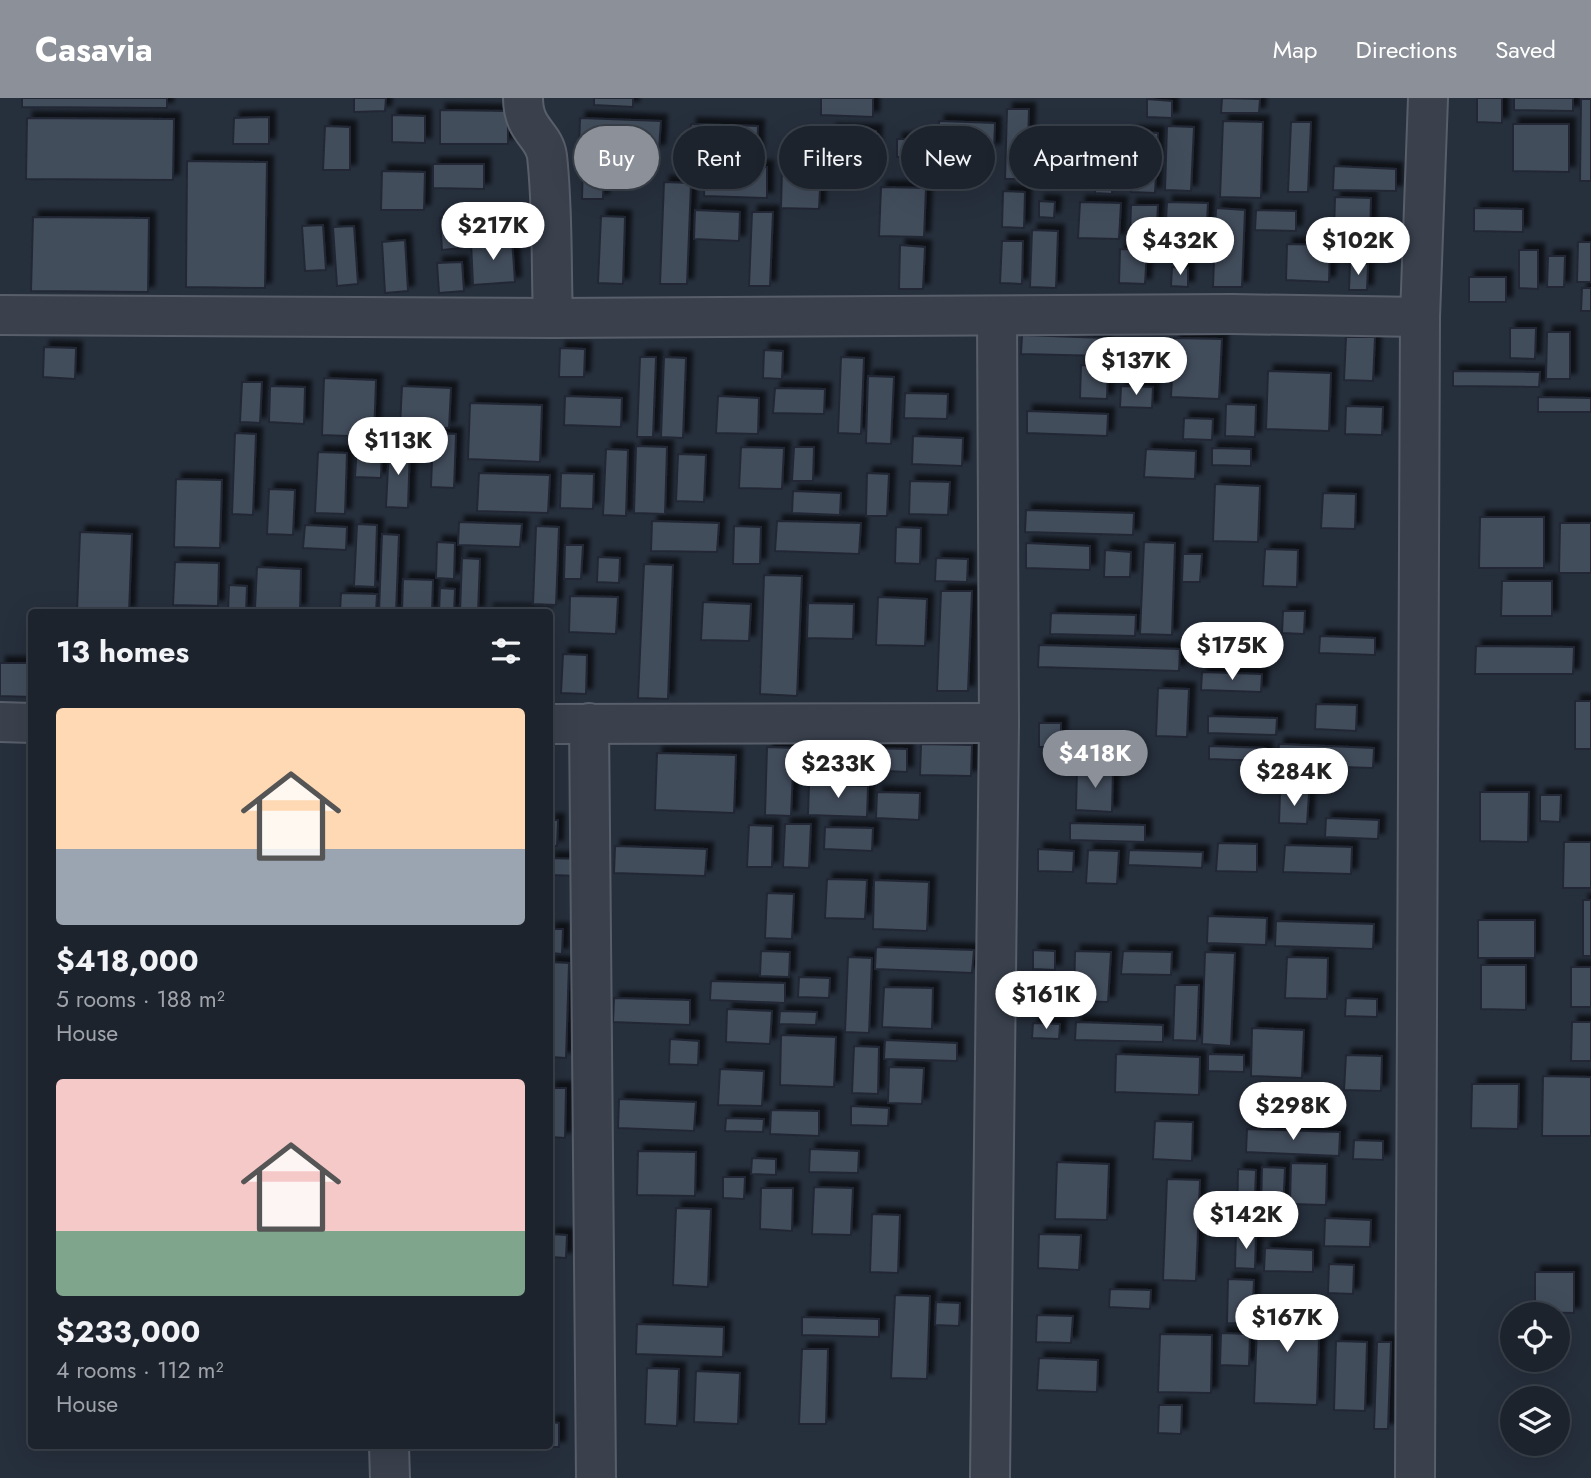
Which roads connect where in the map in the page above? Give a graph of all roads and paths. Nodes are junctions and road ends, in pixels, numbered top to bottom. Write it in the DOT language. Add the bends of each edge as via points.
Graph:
graph roads {
  1 [pos="523,98"];
  2 [pos="1428,98"];
  3 [pos="0,315"];
  4 [pos="997,316"];
  5 [pos="1420,317"];
  6 [pos="553,318"];
  7 [pos="0,722"];
  8 [pos="28,723"];
  9 [pos="589,723"];
  10 [pos="999,723"];
  11 [pos="553,724"];
  12 [pos="389,1449"];
  13 [pos="390,1478"];
  14 [pos="596,1478"];
  15 [pos="989,1478"];
  16 [pos="1415,1478"];
  1 -- 6 [label="street" via="529,127 547,152"];
  2 -- 5 [label="street"];
  3 -- 6 [label="street"];
  4 -- 5 [label="street"];
  4 -- 6 [label="street"];
  4 -- 10 [label="street"];
  5 -- 16 [label="street"];
  7 -- 8 [label="street"];
  9 -- 10 [label="street"];
  9 -- 11 [label="street"];
  9 -- 14 [label="street"];
  10 -- 15 [label="street"];
  12 -- 13 [label="street"];
}
